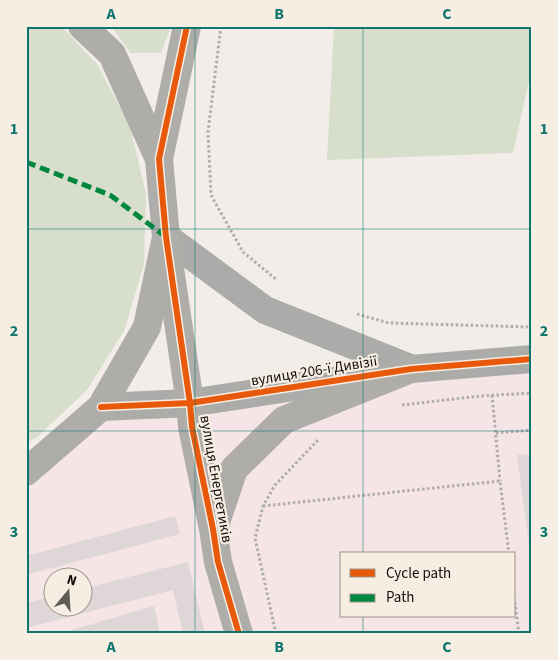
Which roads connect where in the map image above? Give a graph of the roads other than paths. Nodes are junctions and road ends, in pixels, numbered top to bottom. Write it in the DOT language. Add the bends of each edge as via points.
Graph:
graph roads {
  1 [pos="82,26"];
  2 [pos="187,26"];
  3 [pos="159,159"];
  4 [pos="166,237"];
  5 [pos="532,359"];
  6 [pos="411,368"];
  7 [pos="190,403"];
  8 [pos="101,407"];
  9 [pos="26,472"];
  10 [pos="213,529"];
  11 [pos="239,634"];
  1 -- 3 [label="main road" via="112,54"];
  2 -- 3 [label="main road"];
  3 -- 4 [label="main road"];
  4 -- 6 [label="street, вулиця 206-ї Дивізії" via="265,310"];
  4 -- 7 [label="main road, вулиця Енергетиків"];
  4 -- 8 [label="main road" via="147,327"];
  5 -- 6 [label="street, вулиця 206-ї Дивізії"];
  6 -- 7 [label="street, вулиця 206-ї Дивізії"];
  6 -- 10 [label="main road" via="284,420 234,468"];
  7 -- 8 [label="street, вулиця 206-ї Дивізії"];
  7 -- 10 [label="main road, вулиця Енергетиків" via="192,428"];
  8 -- 9 [label="main road"];
  10 -- 11 [label="main road, вулиця Енергетиків" via="218,562"];
}
